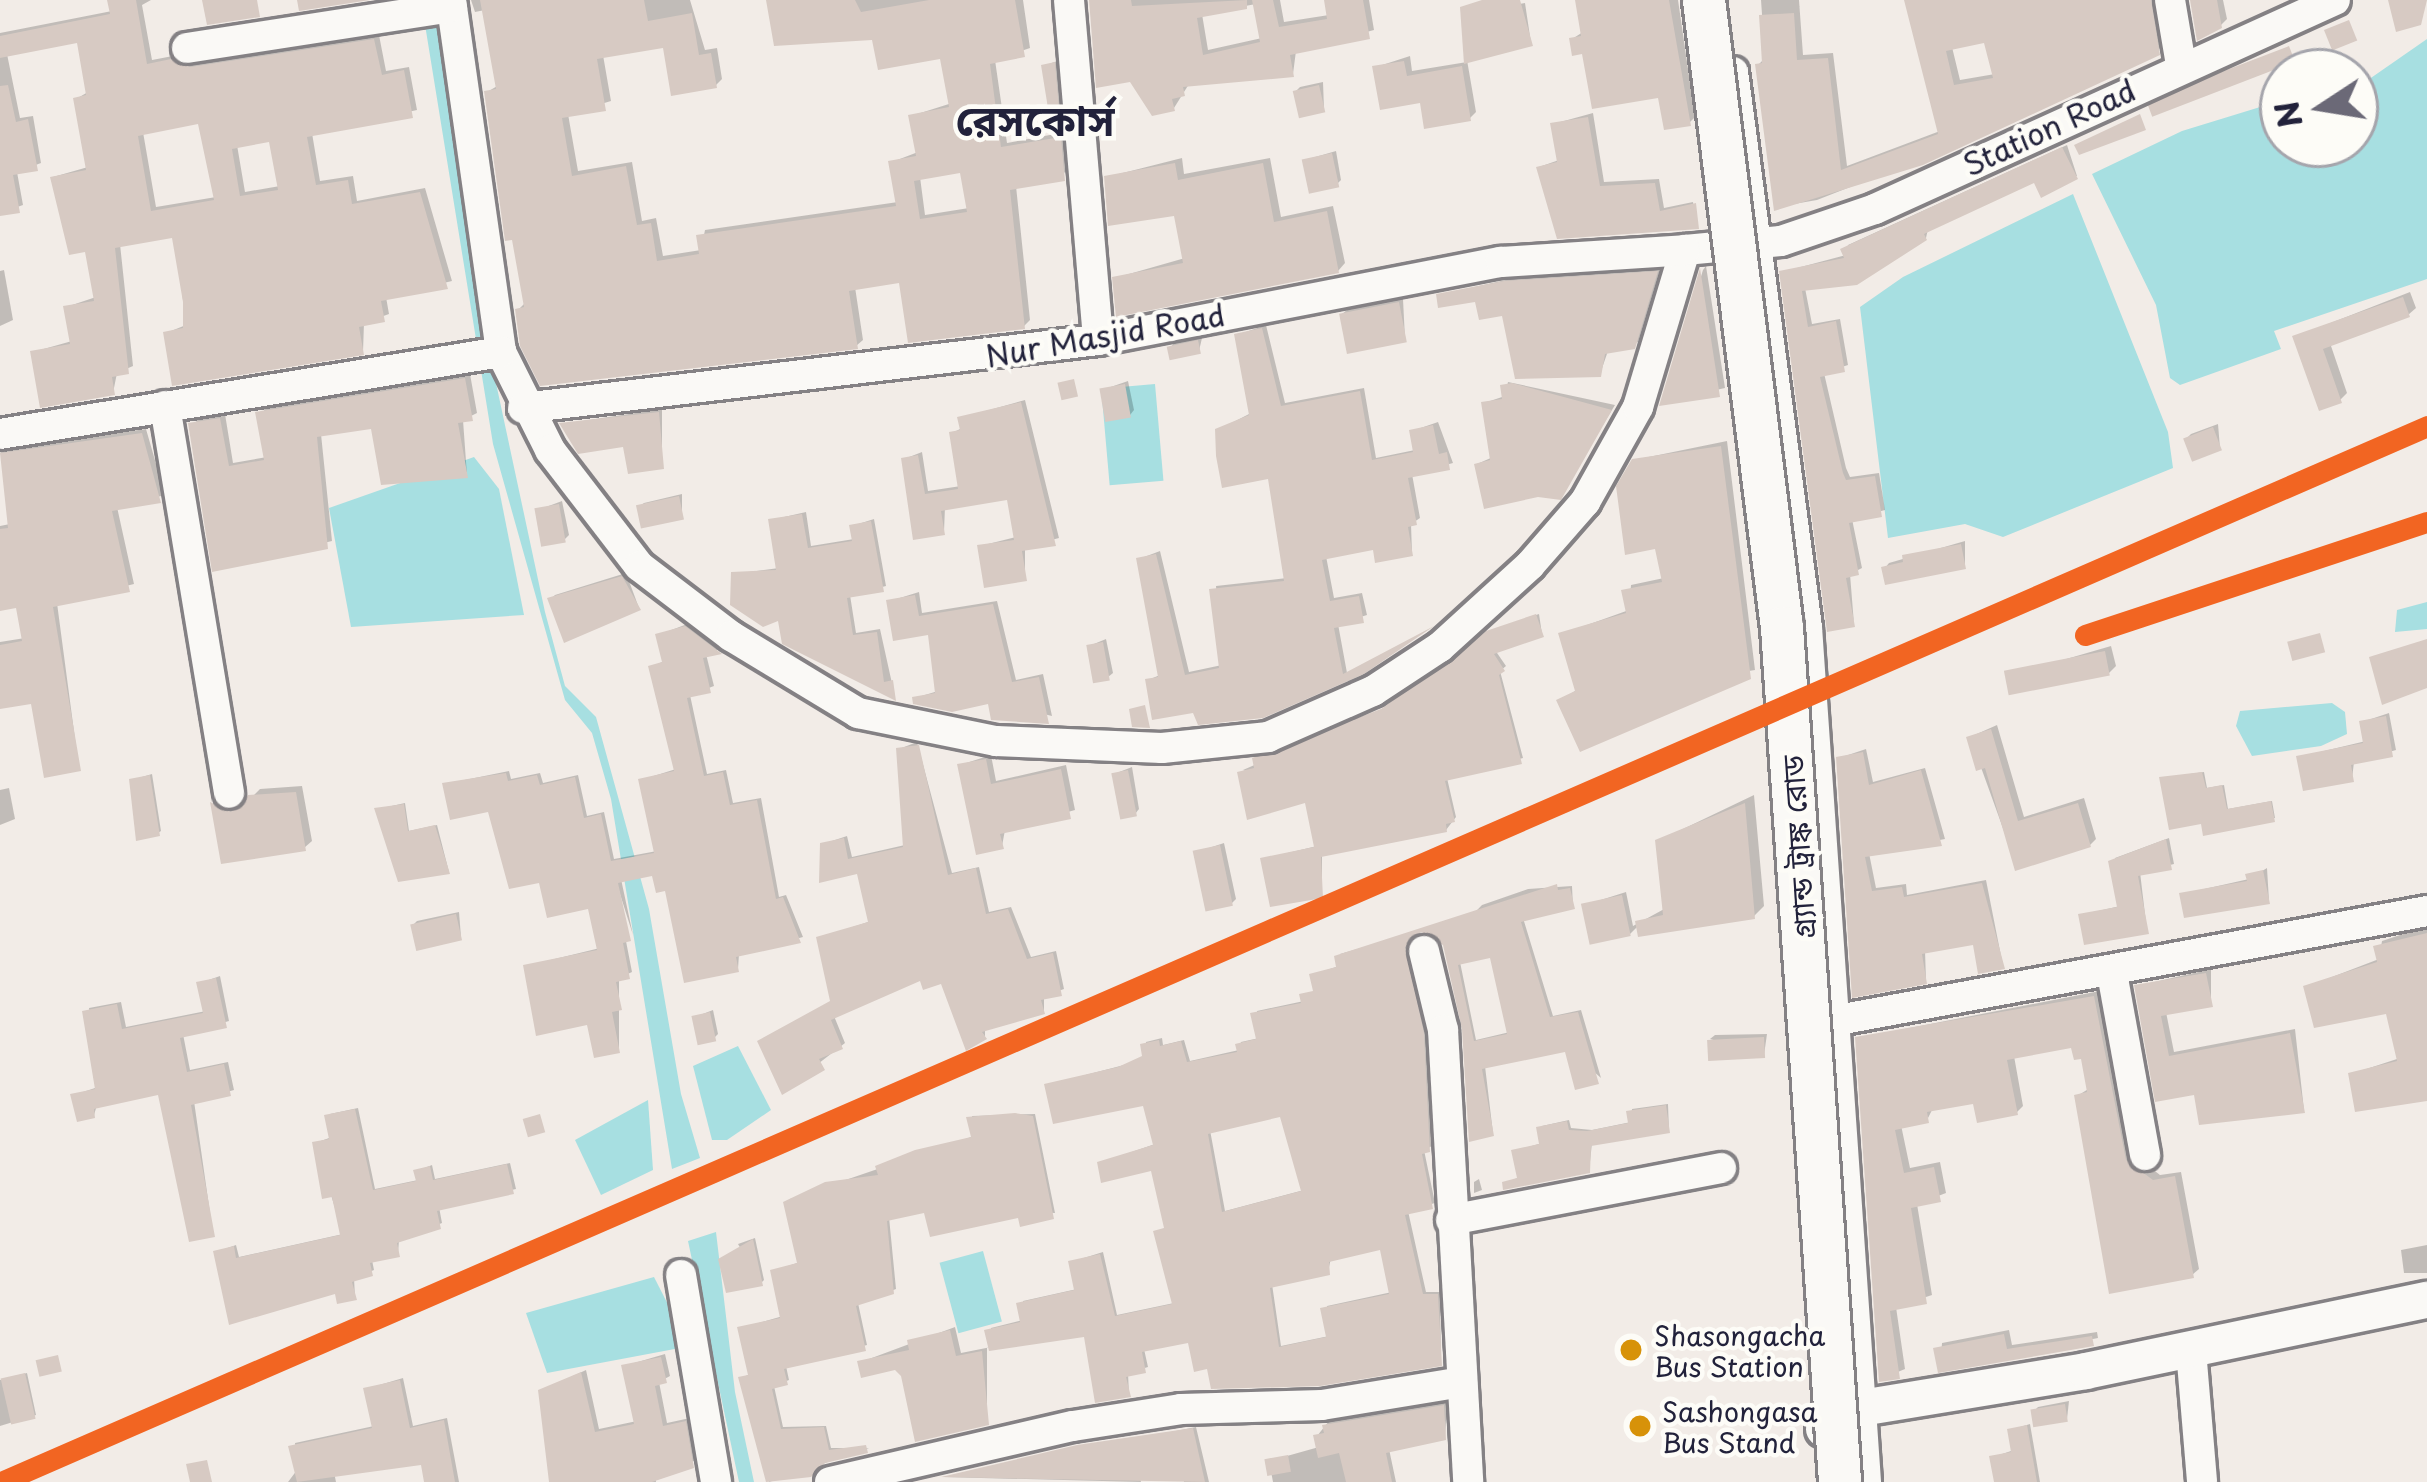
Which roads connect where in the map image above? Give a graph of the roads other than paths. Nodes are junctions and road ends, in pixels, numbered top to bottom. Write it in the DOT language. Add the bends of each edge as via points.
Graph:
graph roads {
  1 [pos="1069,0"];
  2 [pos="1686,0"];
  3 [pos="1704,0"];
  4 [pos="1725,0"];
  5 [pos="2170,0"];
  6 [pos="2335,0"];
  7 [pos="452,4"];
  8 [pos="187,48"];
  9 [pos="2181,65"];
  10 [pos="1760,243"];
  11 [pos="1700,249"];
  12 [pos="1098,340"];
  13 [pos="501,352"];
  14 [pos="165,406"];
  15 [pos="524,408"];
  16 [pos="0,434"];
  17 [pos="229,793"];
  18 [pos="2427,911"];
  19 [pos="1424,951"];
  20 [pos="2112,973"];
  21 [pos="1838,1020"];
  22 [pos="2146,1155"];
  23 [pos="1721,1168"];
  24 [pos="1451,1220"];
  25 [pos="681,1275"];
  26 [pos="2427,1300"];
  27 [pos="2191,1350"];
  28 [pos="1462,1382"];
  29 [pos="1861,1407"];
  30 [pos="716,1482"];
  31 [pos="830,1482"];
  32 [pos="1468,1482"];
  33 [pos="1824,1482"];
  34 [pos="1840,1482"];
  35 [pos="1866,1482"];
  36 [pos="2202,1482"];
  1 -- 12 [label="street"];
  2 -- 11 [label="street"];
  3 -- 34 [label="highway, গ্র্যান্ড ট্রাঙ্ক রোড, bridge" via="1782,628"];
  4 -- 10 [label="street"];
  5 -- 9 [label="street"];
  6 -- 9 [label="street, Station Road"];
  7 -- 8 [label="street"];
  7 -- 13 [label="street"];
  9 -- 10 [label="street, Station Road" via="1875,209"];
  10 -- 11 [label="street, Station Road"];
  10 -- 21 [label="street" via="1807,627"];
  11 -- 12 [label="street, Nur Masjid Road" via="1445,271"];
  11 -- 15 [label="street" via="1638,407 1558,535 1408,670 1302,725 1233,744 996,741 858,713 715,625 639,566"];
  11 -- 33 [label="street" via="1780,747"];
  12 -- 15 [label="street, Nur Masjid Road"];
  13 -- 14 [label="street"];
  13 -- 15 [label="street"];
  14 -- 16 [label="street"];
  14 -- 17 [label="street"];
  18 -- 20 [label="street"];
  19 -- 24 [label="street" via="1443,1030"];
  20 -- 21 [label="street"];
  20 -- 22 [label="street"];
  21 -- 29 [label="street"];
  23 -- 24 [label="street"];
  24 -- 28 [label="street"];
  25 -- 30 [label="street"];
  26 -- 27 [label="main road"];
  27 -- 29 [label="main road"];
  27 -- 36 [label="street"];
  28 -- 31 [label="street" via="1322,1406 1181,1409 1073,1426"];
  28 -- 32 [label="street"];
  29 -- 33 [label="main road" via="1826,1417"];
  29 -- 35 [label="street"];
}
